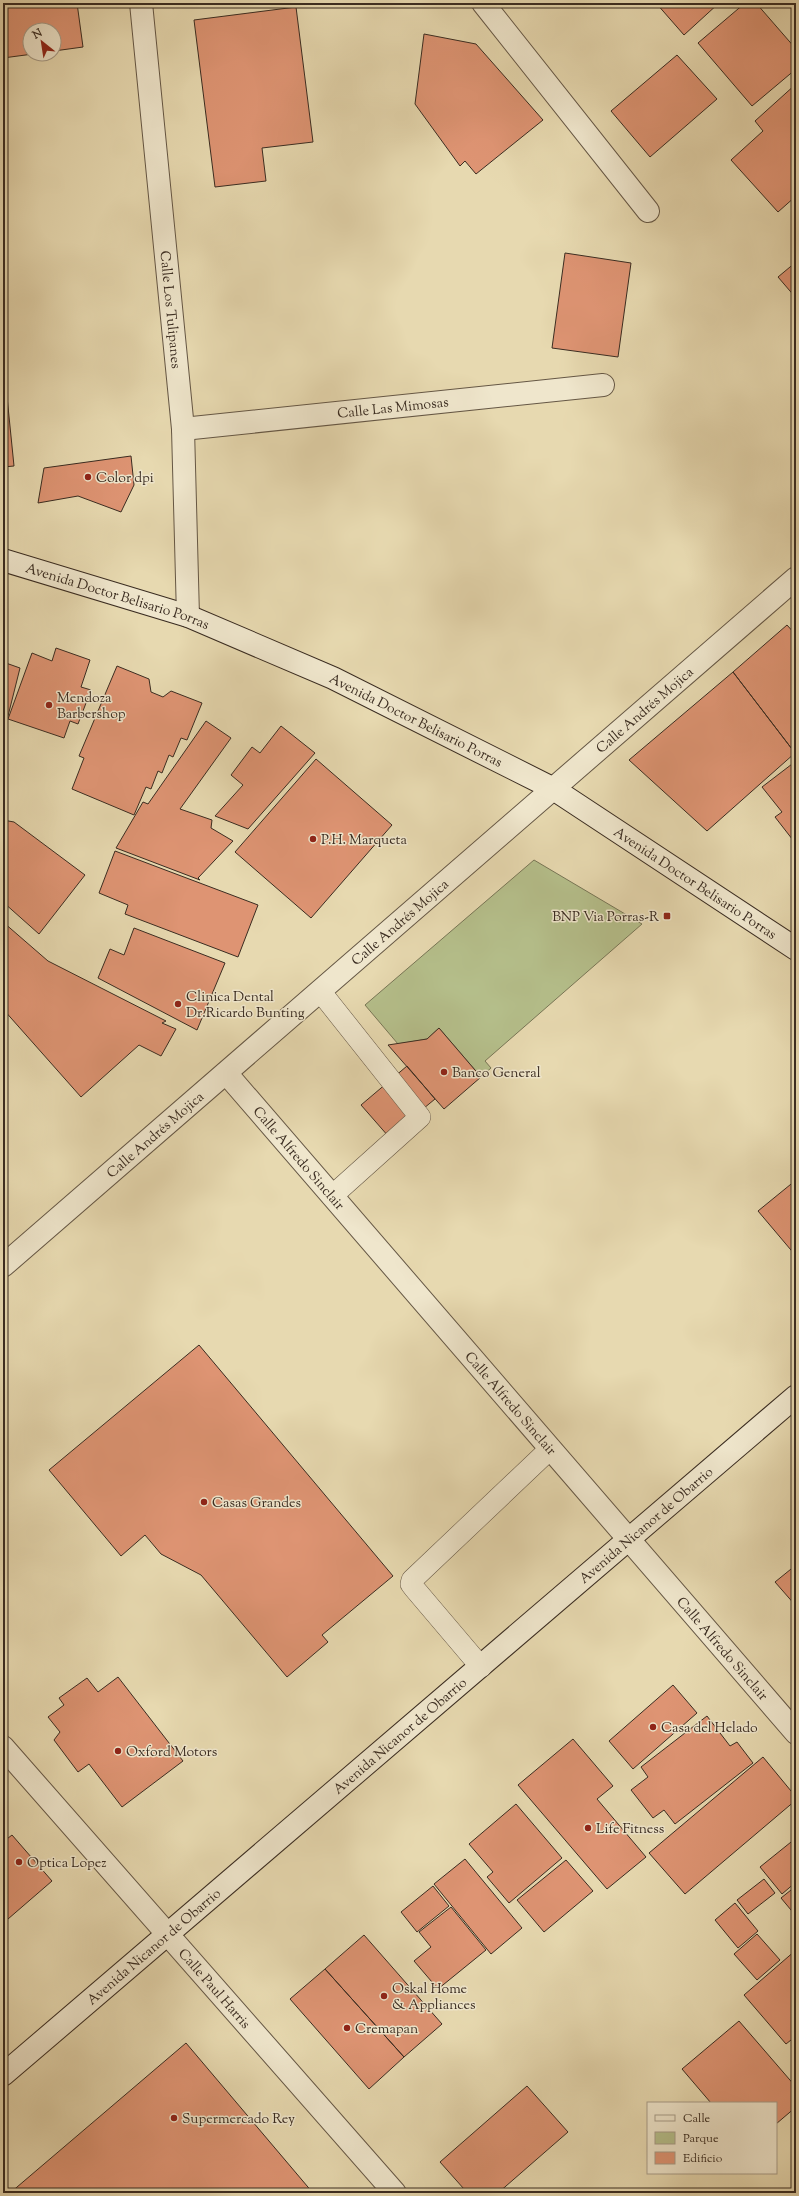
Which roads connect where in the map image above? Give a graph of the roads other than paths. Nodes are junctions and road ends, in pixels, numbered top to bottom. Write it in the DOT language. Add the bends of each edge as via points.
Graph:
graph roads {
  1 [pos="141,3"];
  2 [pos="483,3"];
  3 [pos="648,211"];
  4 [pos="603,385"];
  5 [pos="183,429"];
  6 [pos="3,560"];
  7 [pos="796,578"];
  8 [pos="188,616"];
  9 [pos="552,788"];
  10 [pos="796,949"];
  11 [pos="320,991"];
  12 [pos="226,1073"];
  13 [pos="332,1196"];
  14 [pos="6,1256"];
  15 [pos="796,1396"];
  16 [pos="550,1449"];
  17 [pos="629,1540"];
  18 [pos="481,1667"];
  19 [pos="796,1733"];
  20 [pos="3,1747"];
  21 [pos="168,1935"];
  22 [pos="3,2075"];
  23 [pos="395,2193"];
  1 -- 5 [label="street, Calle Los Tulipanes"];
  2 -- 3 [label="street"];
  4 -- 5 [label="street, Calle Las Mimosas"];
  5 -- 8 [label="street, Calle Los Tulipanes"];
  6 -- 8 [label="street, Avenida Doctor Belisario Porras"];
  7 -- 9 [label="street, Calle Andrés Mojica"];
  8 -- 9 [label="street, Avenida Doctor Belisario Porras" via="333,678"];
  9 -- 10 [label="street, Avenida Doctor Belisario Porras"];
  9 -- 11 [label="street, Calle Andrés Mojica"];
  11 -- 12 [label="street, Calle Andrés Mojica"];
  11 -- 13 [label="lane" via="420,1117"];
  12 -- 13 [label="street, Calle Alfredo Sinclair"];
  12 -- 14 [label="street, Calle Andrés Mojica"];
  13 -- 16 [label="street, Calle Alfredo Sinclair"];
  15 -- 17 [label="street, Avenida Nicanor de Obarrio"];
  16 -- 17 [label="street, Calle Alfredo Sinclair"];
  16 -- 18 [label="lane" via="412,1580 414,1588"];
  17 -- 18 [label="street, Avenida Nicanor de Obarrio"];
  17 -- 19 [label="street, Calle Alfredo Sinclair"];
  18 -- 21 [label="street, Avenida Nicanor de Obarrio"];
  20 -- 21 [label="street, Calle Paul Harris"];
  21 -- 22 [label="street, Avenida Nicanor de Obarrio"];
  21 -- 23 [label="street, Calle Paul Harris"];
}
